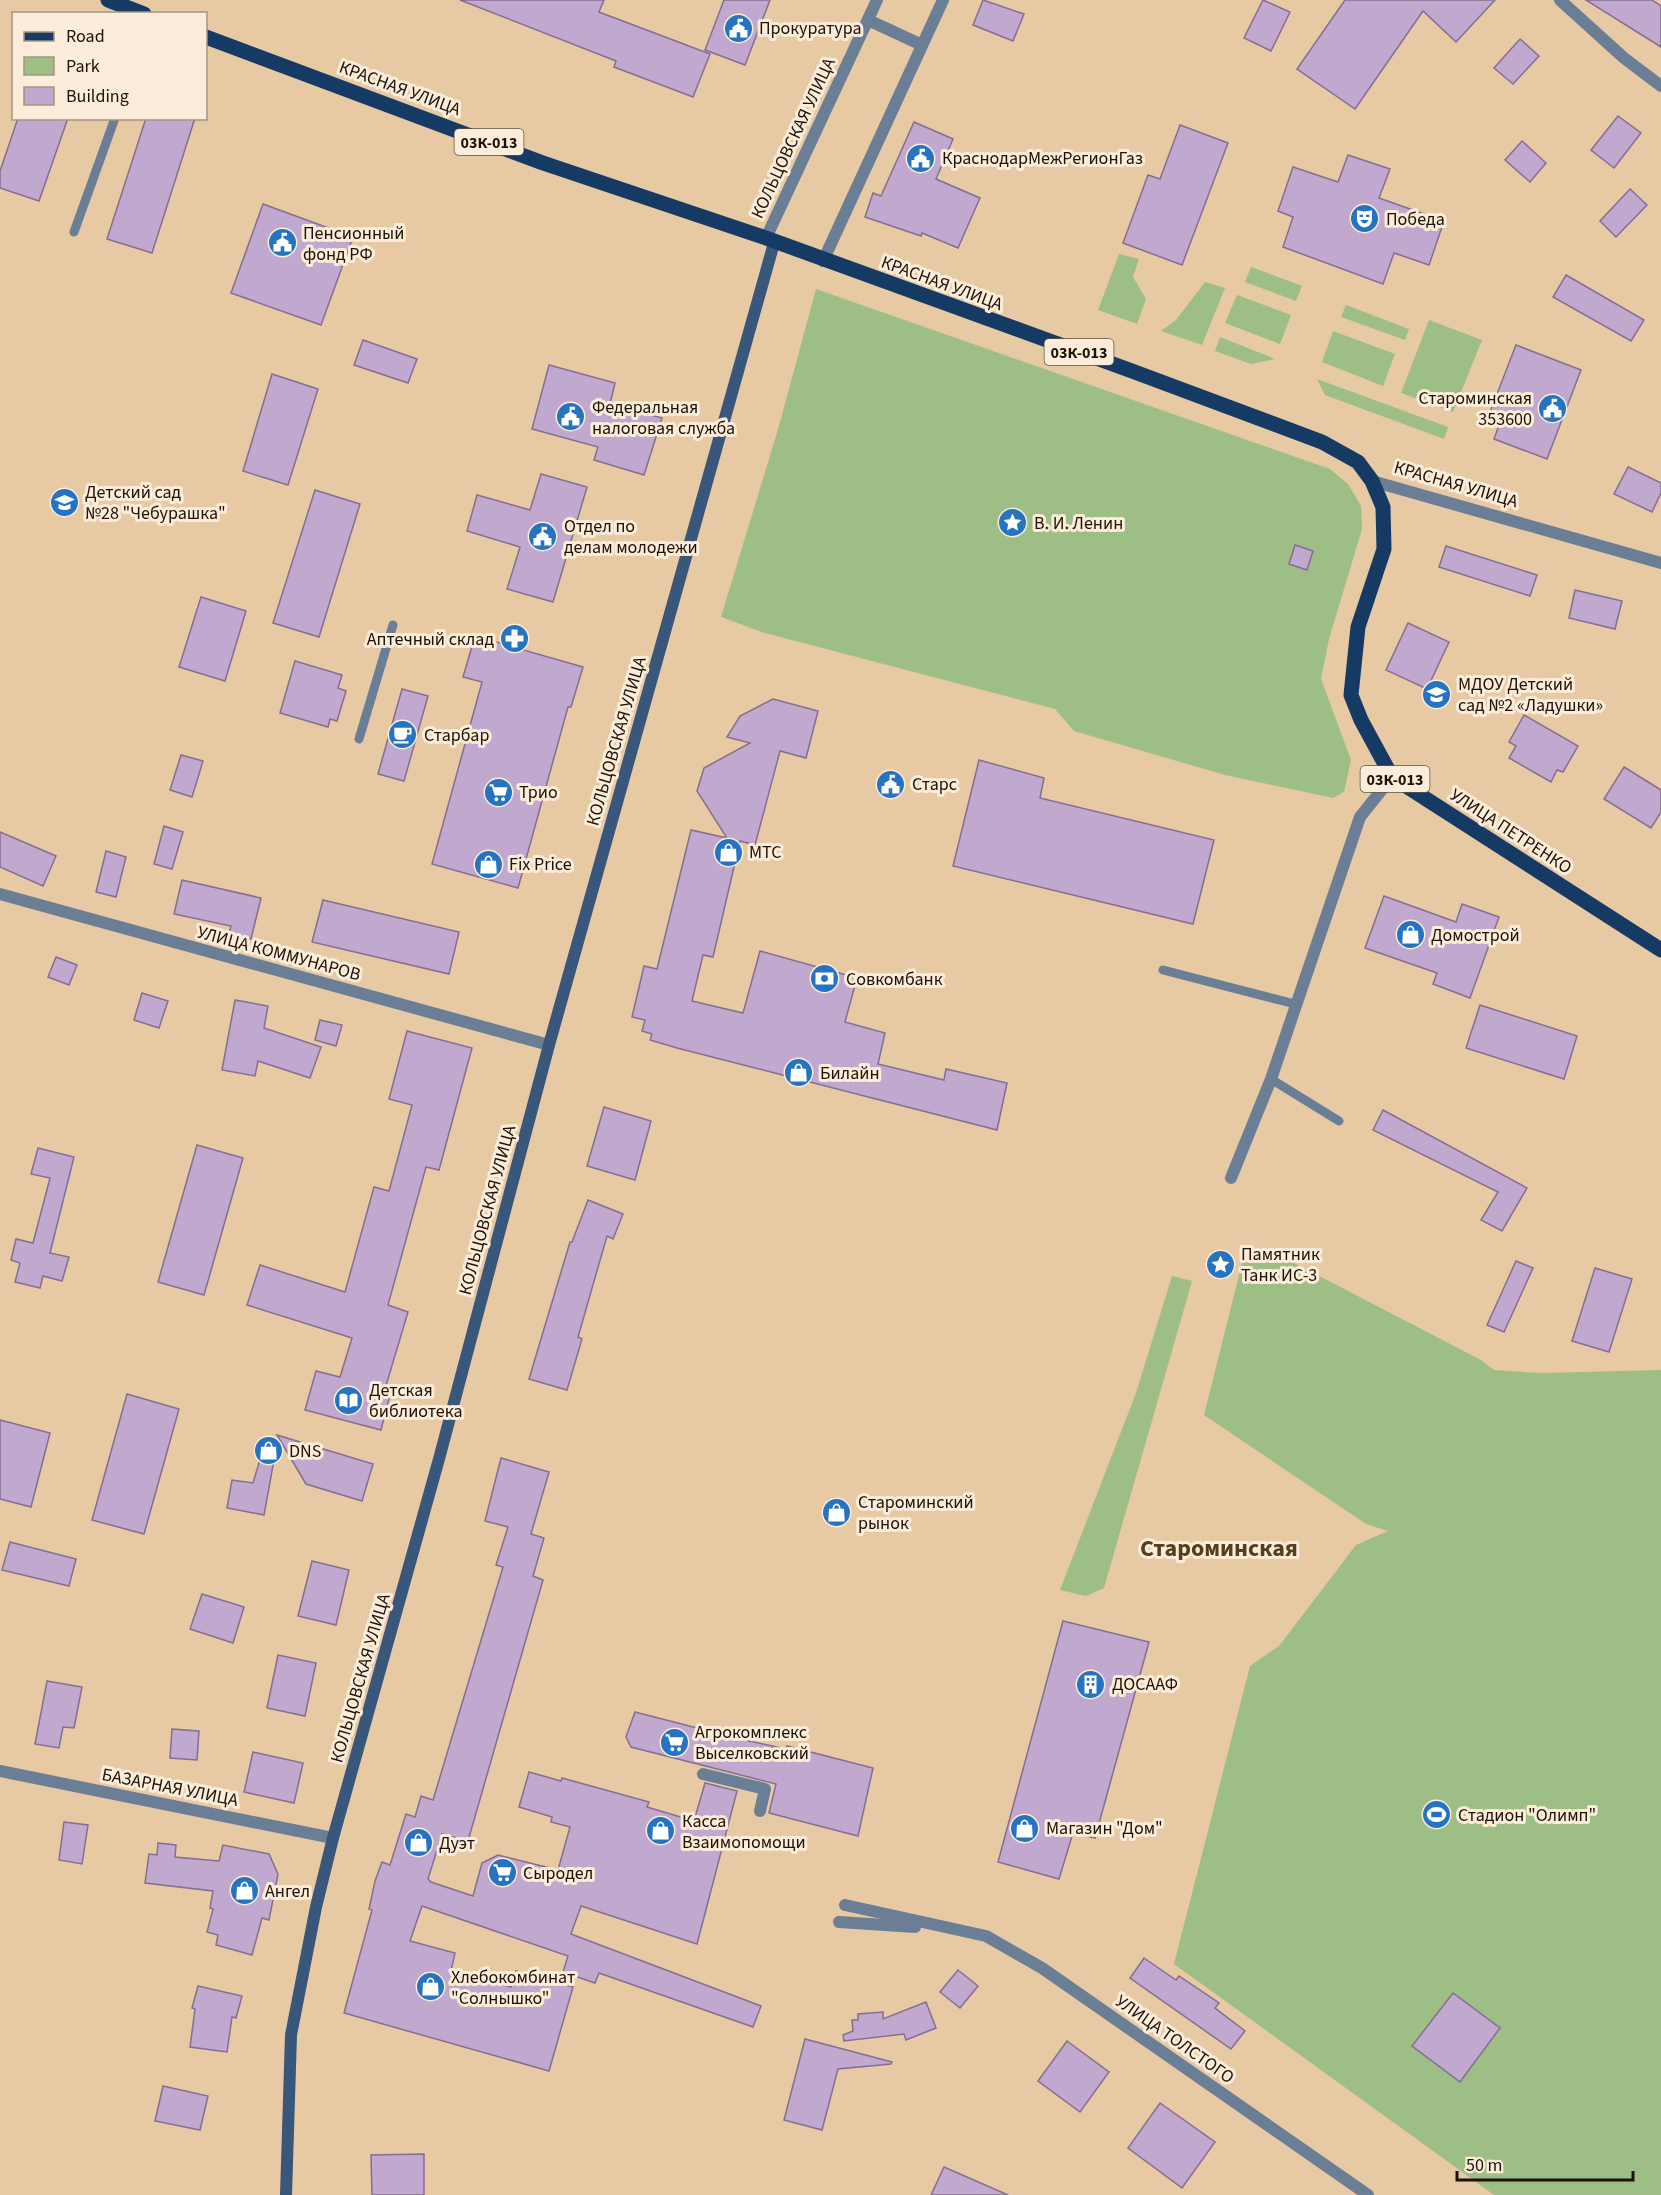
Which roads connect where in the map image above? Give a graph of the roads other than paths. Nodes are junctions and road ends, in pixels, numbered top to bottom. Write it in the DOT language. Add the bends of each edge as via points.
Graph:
graph roads {
  1 [pos="108,0"];
  2 [pos="877,0"];
  3 [pos="943,0"];
  4 [pos="1560,0"];
  5 [pos="139,12"];
  6 [pos="868,20"];
  7 [pos="207,37"];
  8 [pos="922,45"];
  9 [pos="1661,86"];
  10 [pos="114,120"];
  11 [pos="74,232"];
  12 [pos="770,240"];
  13 [pos="823,261"];
  14 [pos="1372,480"];
  15 [pos="1661,563"];
  16 [pos="393,625"];
  17 [pos="359,739"];
  18 [pos="1392,777"];
  19 [pos="0,894"];
  20 [pos="1661,950"];
  21 [pos="1164,970"];
  22 [pos="1295,1004"];
  23 [pos="549,1046"];
  24 [pos="1271,1079"];
  25 [pos="1339,1121"];
  26 [pos="1231,1178"];
  27 [pos="0,1771"];
  28 [pos="703,1774"];
  29 [pos="760,1810"];
  30 [pos="333,1838"];
  31 [pos="845,1905"];
  32 [pos="839,1922"];
  33 [pos="952,1930"];
  34 [pos="286,2195"];
  35 [pos="1368,2195"];
  1 -- 5 [label="main road"];
  2 -- 6 [label="street, КОЛЬЦОВСКАЯ УЛИЦА"];
  3 -- 8 [label="street"];
  4 -- 9 [label="street"];
  6 -- 8 [label="street"];
  6 -- 12 [label="street, КОЛЬЦОВСКАЯ УЛИЦА"];
  7 -- 12 [label="main road, КРАСНАЯ УЛИЦА / 03К-013" via="543,163"];
  8 -- 13 [label="street"];
  10 -- 11 [label="lane"];
  12 -- 13 [label="main road, КРАСНАЯ УЛИЦА / 03К-013"];
  12 -- 23 [label="main road, КОЛЬЦОВСКАЯ УЛИЦА"];
  13 -- 14 [label="main road, КРАСНАЯ УЛИЦА / 03К-013" via="1322,442 1358,462"];
  14 -- 15 [label="street, КРАСНАЯ УЛИЦА"];
  14 -- 18 [label="main road, УЛИЦА ПЕТРЕНКО / 03К-013" via="1383,507 1384,549 1358,627 1351,694"];
  16 -- 17 [label="lane"];
  18 -- 20 [label="main road, УЛИЦА ПЕТРЕНКО / 03К-013"];
  18 -- 22 [label="street" via="1360,817"];
  19 -- 23 [label="street, УЛИЦА КОММУНАРОВ"];
  21 -- 22 [label="lane"];
  22 -- 24 [label="street"];
  23 -- 30 [label="main road, КОЛЬЦОВСКАЯ УЛИЦА" via="440,1459"];
  24 -- 25 [label="lane"];
  24 -- 26 [label="street"];
  27 -- 30 [label="street, БАЗАРНАЯ УЛИЦА"];
  28 -- 29 [label="street" via="765,1789"];
  30 -- 34 [label="main road, КОЛЬЦОВСКАЯ УЛИЦА" via="291,2035"];
  31 -- 33 [label="street, УЛИЦА ТОЛСТОГО"];
  32 -- 33 [label="street, УЛИЦА ТОЛСТОГО"];
  33 -- 35 [label="street, УЛИЦА ТОЛСТОГО" via="986,1936 1042,1968"];
}
